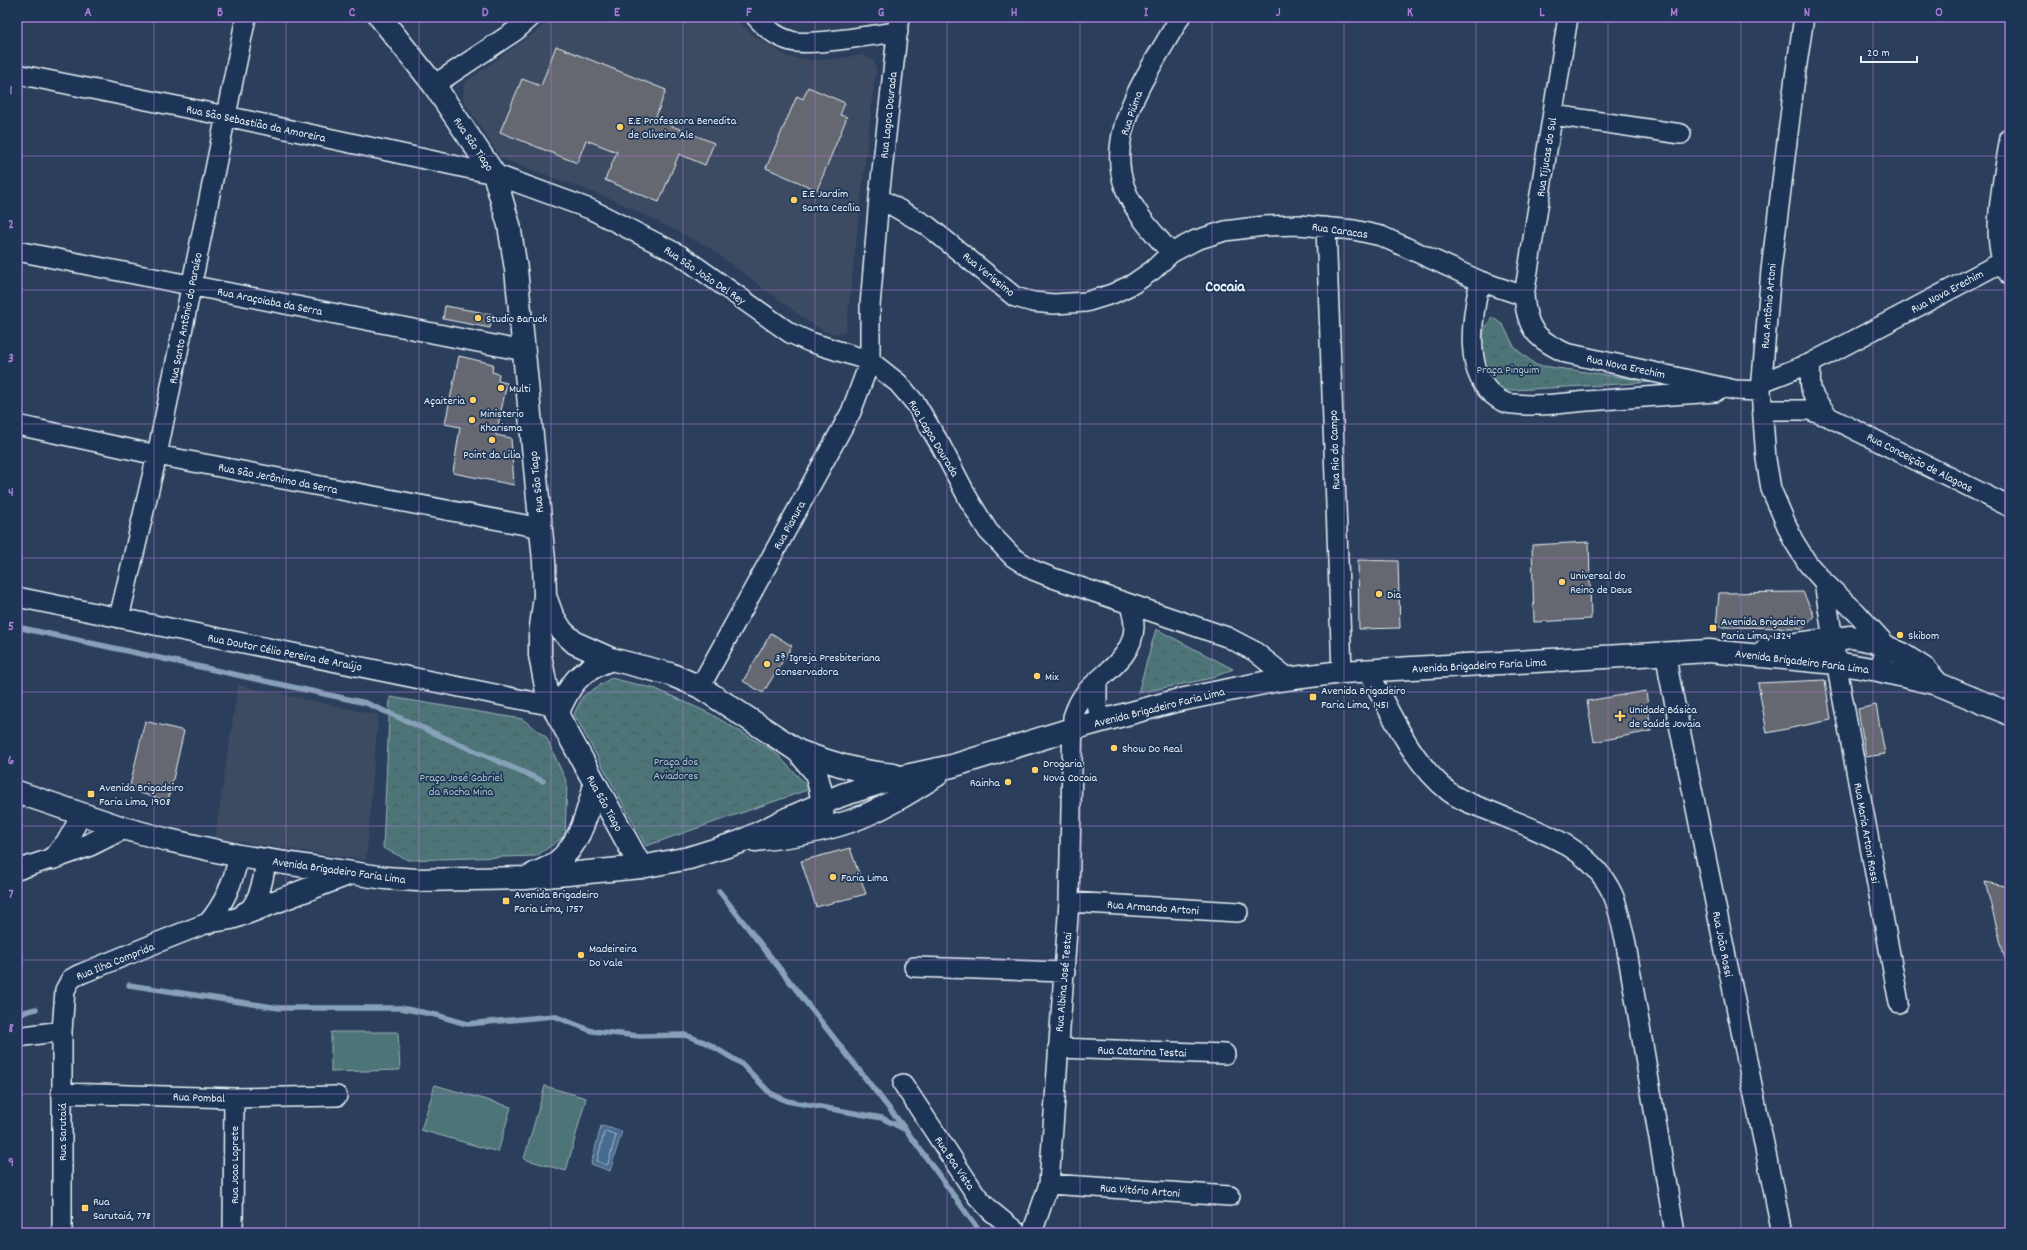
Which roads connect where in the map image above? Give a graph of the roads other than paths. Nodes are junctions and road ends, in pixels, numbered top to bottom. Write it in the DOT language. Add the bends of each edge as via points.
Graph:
graph roads {
  1 [pos="246,17"];
  2 [pos="380,17"];
  3 [pos="531,17"];
  4 [pos="756,17"];
  5 [pos="1180,17"];
  6 [pos="1568,17"];
  7 [pos="1804,17"];
  8 [pos="899,24"];
  9 [pos="17,74"];
  10 [pos="434,84"];
  11 [pos="1553,115"];
  12 [pos="226,116"];
  13 [pos="1681,134"];
  14 [pos="2010,137"];
  15 [pos="494,174"];
  16 [pos="879,198"];
  17 [pos="1326,227"];
  18 [pos="17,251"];
  19 [pos="1171,253"];
  20 [pos="2006,269"];
  21 [pos="1480,282"];
  22 [pos="191,285"];
  23 [pos="1524,296"];
  24 [pos="524,351"];
  25 [pos="870,361"];
  26 [pos="1811,363"];
  27 [pos="1735,390"];
  28 [pos="1762,394"];
  29 [pos="1830,416"];
  30 [pos="17,425"];
  31 [pos="157,455"];
  32 [pos="2010,507"];
  33 [pos="541,528"];
  34 [pos="1824,582"];
  35 [pos="545,596"];
  36 [pos="17,597"];
  37 [pos="1130,606"];
  38 [pos="119,618"];
  39 [pos="1833,639"];
  40 [pos="1888,647"];
  41 [pos="1735,652"];
  42 [pos="1666,654"];
  43 [pos="611,659"];
  44 [pos="1836,663"];
  45 [pos="1878,670"];
  46 [pos="1368,671"];
  47 [pos="1342,672"];
  48 [pos="1288,678"];
  49 [pos="1097,683"];
  50 [pos="1938,684"];
  51 [pos="700,687"];
  52 [pos="555,710"];
  53 [pos="2010,714"];
  54 [pos="1101,720"];
  55 [pos="1072,728"];
  56 [pos="798,751"];
  57 [pos="952,766"];
  58 [pos="909,776"];
  59 [pos="594,784"];
  60 [pos="17,792"];
  61 [pos="823,803"];
  62 [pos="82,814"];
  63 [pos="123,828"];
  64 [pos="821,828"];
  65 [pos="740,842"];
  66 [pos="239,856"];
  67 [pos="53,858"];
  68 [pos="266,860"];
  69 [pos="641,867"];
  70 [pos="17,870"];
  71 [pos="349,874"];
  72 [pos="525,878"];
  73 [pos="1069,902"];
  74 [pos="1238,912"];
  75 [pos="246,913"];
  76 [pos="207,924"];
  77 [pos="914,968"];
  78 [pos="1065,972"];
  79 [pos="1899,1003"];
  80 [pos="62,1031"];
  81 [pos="17,1037"];
  82 [pos="1058,1048"];
  83 [pos="1225,1054"];
  84 [pos="903,1084"];
  85 [pos="61,1093"];
  86 [pos="337,1096"];
  87 [pos="234,1098"];
  88 [pos="1049,1184"];
  89 [pos="1230,1196"];
  90 [pos="62,1233"];
  91 [pos="234,1233"];
  92 [pos="1018,1233"];
  93 [pos="1032,1233"];
  94 [pos="1675,1233"];
  95 [pos="1782,1233"];
  1 -- 12 [label="street, Rua Santo Antônio do Paraíso"];
  2 -- 10 [label="main road, Rua São Tiago"];
  3 -- 10 [label="street" via="515,31"];
  4 -- 8 [label="street" via="769,31 791,42 808,43"];
  5 -- 19 [label="street, Rua Piúma" via="1136,94 1122,133 1120,164 1126,189 1144,222"];
  6 -- 11 [label="street, Rua Tijucas do Sul"];
  7 -- 28 [label="street, Rua Antônio Artoni" via="1771,270"];
  8 -- 16 [label="street, Rua Lagoa Dourada"];
  9 -- 12 [label="street, Rua São Sebastião da Amoreira"];
  10 -- 15 [label="main road, Rua São Tiago"];
  11 -- 13 [label="street"];
  11 -- 23 [label="street, Rua Tijucas do Sul"];
  12 -- 15 [label="street, Rua São Sebastião da Amoreira"];
  12 -- 22 [label="street, Rua Santo Antônio do Paraíso"];
  14 -- 20 [label="street" via="1998,217 1998,242"];
  15 -- 24 [label="main road, Rua São Tiago" via="509,225"];
  15 -- 25 [label="street, Rua São João Del Rey" via="590,209 680,255 790,333"];
  16 -- 19 [label="street, Rua Verissimo" via="928,226 1015,296 1033,302 1086,302 1112,294 1133,284"];
  16 -- 25 [label="street, Rua Lagoa Dourada" via="870,306"];
  17 -- 19 [label="street, Rua Caracas" via="1271,226 1226,231 1196,240"];
  17 -- 21 [label="street, Rua Caracas" via="1381,236"];
  17 -- 47 [label="street, Rua Rio do Campo"];
  18 -- 22 [label="street, Rua Araçoiaba da Serra"];
  20 -- 26 [label="street, Rua Nova Erechim"];
  21 -- 23 [label="street, Rua Caracas"];
  21 -- 27 [label="street" via="1473,312 1475,362 1486,389 1505,403 1562,403"];
  22 -- 24 [label="street, Rua Araçoiaba da Serra"];
  22 -- 31 [label="street, Rua Santo Antônio do Paraíso"];
  23 -- 27 [label="street, Rua Nova Erechim" via="1530,325 1537,336 1560,350"];
  24 -- 33 [label="main road, Rua São Tiago"];
  25 -- 37 [label="street, Rua Lagoa Dourada" via="898,383 916,404 988,531 1013,557 1033,570"];
  25 -- 51 [label="street, Rua Pianura" via="851,412"];
  26 -- 28 [label="street, Rua Nova Erechim"];
  26 -- 29 [label="street, Rua Conceição de Alagoas" via="1809,387 1812,395"];
  27 -- 28 [label="street, Rua Nova Erechim"];
  28 -- 29 [label="street, Rua Conceição de Alagoas"];
  28 -- 34 [label="street, Rua Antônio Artoni" via="1766,459 1774,495 1793,540 1808,564"];
  29 -- 32 [label="street, Rua Conceição de Alagoas"];
  30 -- 31 [label="street, Rua São Jerônimo da Serra"];
  31 -- 33 [label="street, Rua São Jerônimo da Serra"];
  31 -- 38 [label="street, Rua Santo Antônio do Paraíso"];
  33 -- 35 [label="main road, Rua São Tiago"];
  34 -- 39 [label="street"];
  34 -- 40 [label="street, Rua Antônio Artoni"];
  35 -- 43 [label="main road" via="552,615 562,631 575,643"];
  35 -- 52 [label="main road, Rua São Tiago" via="540,655 543,674"];
  36 -- 38 [label="street, Rua Doutor Célio Pereira de Araújo"];
  37 -- 48 [label="street, Rua Lagoa Dourada" via="1227,637 1254,651"];
  37 -- 49 [label="street" via="1134,626 1131,641 1115,666"];
  38 -- 52 [label="street, Rua Doutor Célio Pereira de Araújo"];
  39 -- 40 [label="main road" via="1851,637"];
  39 -- 41 [label="main road"];
  39 -- 44 [label="street"];
  40 -- 45 [label="street"];
  40 -- 50 [label="main road" via="1925,669"];
  41 -- 42 [label="main road, Avenida Brigadeiro Faria Lima" via="1709,650"];
  41 -- 44 [label="main road, Avenida Brigadeiro Faria Lima"];
  42 -- 46 [label="main road, Avenida Brigadeiro Faria Lima"];
  42 -- 95 [label="street, Rua João Rossi"];
  43 -- 51 [label="main road" via="670,674"];
  43 -- 52 [label="main road" via="591,667 576,678"];
  44 -- 45 [label="main road, Avenida Brigadeiro Faria Lima"];
  44 -- 79 [label="street, Rua Maria Artoni Rossi"];
  45 -- 50 [label="main road, Avenida Brigadeiro Faria Lima"];
  46 -- 47 [label="main road, Avenida Brigadeiro Faria Lima"];
  46 -- 94 [label="street" via="1412,752 1429,775 1450,792 1565,842 1583,855 1599,872 1614,895 1625,939"];
  47 -- 48 [label="main road, Avenida Brigadeiro Faria Lima"];
  48 -- 54 [label="main road, Avenida Brigadeiro Faria Lima" via="1175,701"];
  49 -- 54 [label="street" via="1097,706"];
  49 -- 55 [label="street" via="1078,704"];
  50 -- 53 [label="main road, Avenida Brigadeiro Faria Lima"];
  51 -- 56 [label="main road"];
  52 -- 59 [label="main road, Rua São Tiago"];
  54 -- 55 [label="main road, Avenida Brigadeiro Faria Lima"];
  55 -- 57 [label="main road, Avenida Brigadeiro Faria Lima"];
  55 -- 73 [label="street, Rua Albina José Testai"];
  56 -- 58 [label="main road" via="866,773"];
  56 -- 61 [label="main road" via="816,773"];
  57 -- 58 [label="main road, Avenida Brigadeiro Faria Lima"];
  57 -- 64 [label="main road, Avenida Brigadeiro Faria Lima" via="898,799 848,822"];
  58 -- 61 [label="main road, Avenida Brigadeiro Faria Lima" via="849,792"];
  59 -- 69 [label="main road, Rua São Tiago"];
  59 -- 72 [label="main road" via="583,825 571,848 555,863"];
  60 -- 62 [label="main road, Avenida Brigadeiro Faria Lima"];
  61 -- 64 [label="main road"];
  61 -- 65 [label="main road, Avenida Brigadeiro Faria Lima"];
  62 -- 63 [label="main road, Avenida Brigadeiro Faria Lima"];
  62 -- 67 [label="street" via="68,839"];
  63 -- 66 [label="main road, Avenida Brigadeiro Faria Lima"];
  63 -- 67 [label="main road" via="89,845"];
  64 -- 65 [label="main road, Avenida Brigadeiro Faria Lima" via="792,836"];
  65 -- 69 [label="main road, Avenida Brigadeiro Faria Lima" via="689,858"];
  66 -- 68 [label="main road, Avenida Brigadeiro Faria Lima"];
  66 -- 76 [label="street" via="232,886"];
  67 -- 70 [label="street"];
  68 -- 71 [label="main road, Avenida Brigadeiro Faria Lima"];
  68 -- 75 [label="street" via="260,888"];
  69 -- 72 [label="main road, Avenida Brigadeiro Faria Lima"];
  71 -- 72 [label="main road, Avenida Brigadeiro Faria Lima" via="417,880"];
  71 -- 75 [label="main road"];
  73 -- 74 [label="street, Rua Armando Artoni"];
  73 -- 78 [label="street, Rua Albina José Testai"];
  75 -- 76 [label="street, Rua Ilha Comprida"];
  76 -- 80 [label="street, Rua Ilha Comprida" via="71,979 65,990"];
  77 -- 78 [label="street"];
  78 -- 82 [label="street, Rua Albina José Testai"];
  80 -- 81 [label="street"];
  80 -- 85 [label="street, Rua Sarutaiá"];
  82 -- 83 [label="street, Rua Catarina Testai"];
  82 -- 88 [label="street, Rua Albina José Testai"];
  84 -- 92 [label="street, Rua Boa Vista" via="977,1196"];
  85 -- 87 [label="street, Rua Pombal"];
  85 -- 90 [label="street, Rua Sarutaiá"];
  86 -- 87 [label="street, Rua Pombal"];
  87 -- 91 [label="street, Rua Joao Loprete"];
  88 -- 89 [label="street, Rua Vitório Artoni"];
  88 -- 93 [label="street, Rua Albina José Testai"];
}
